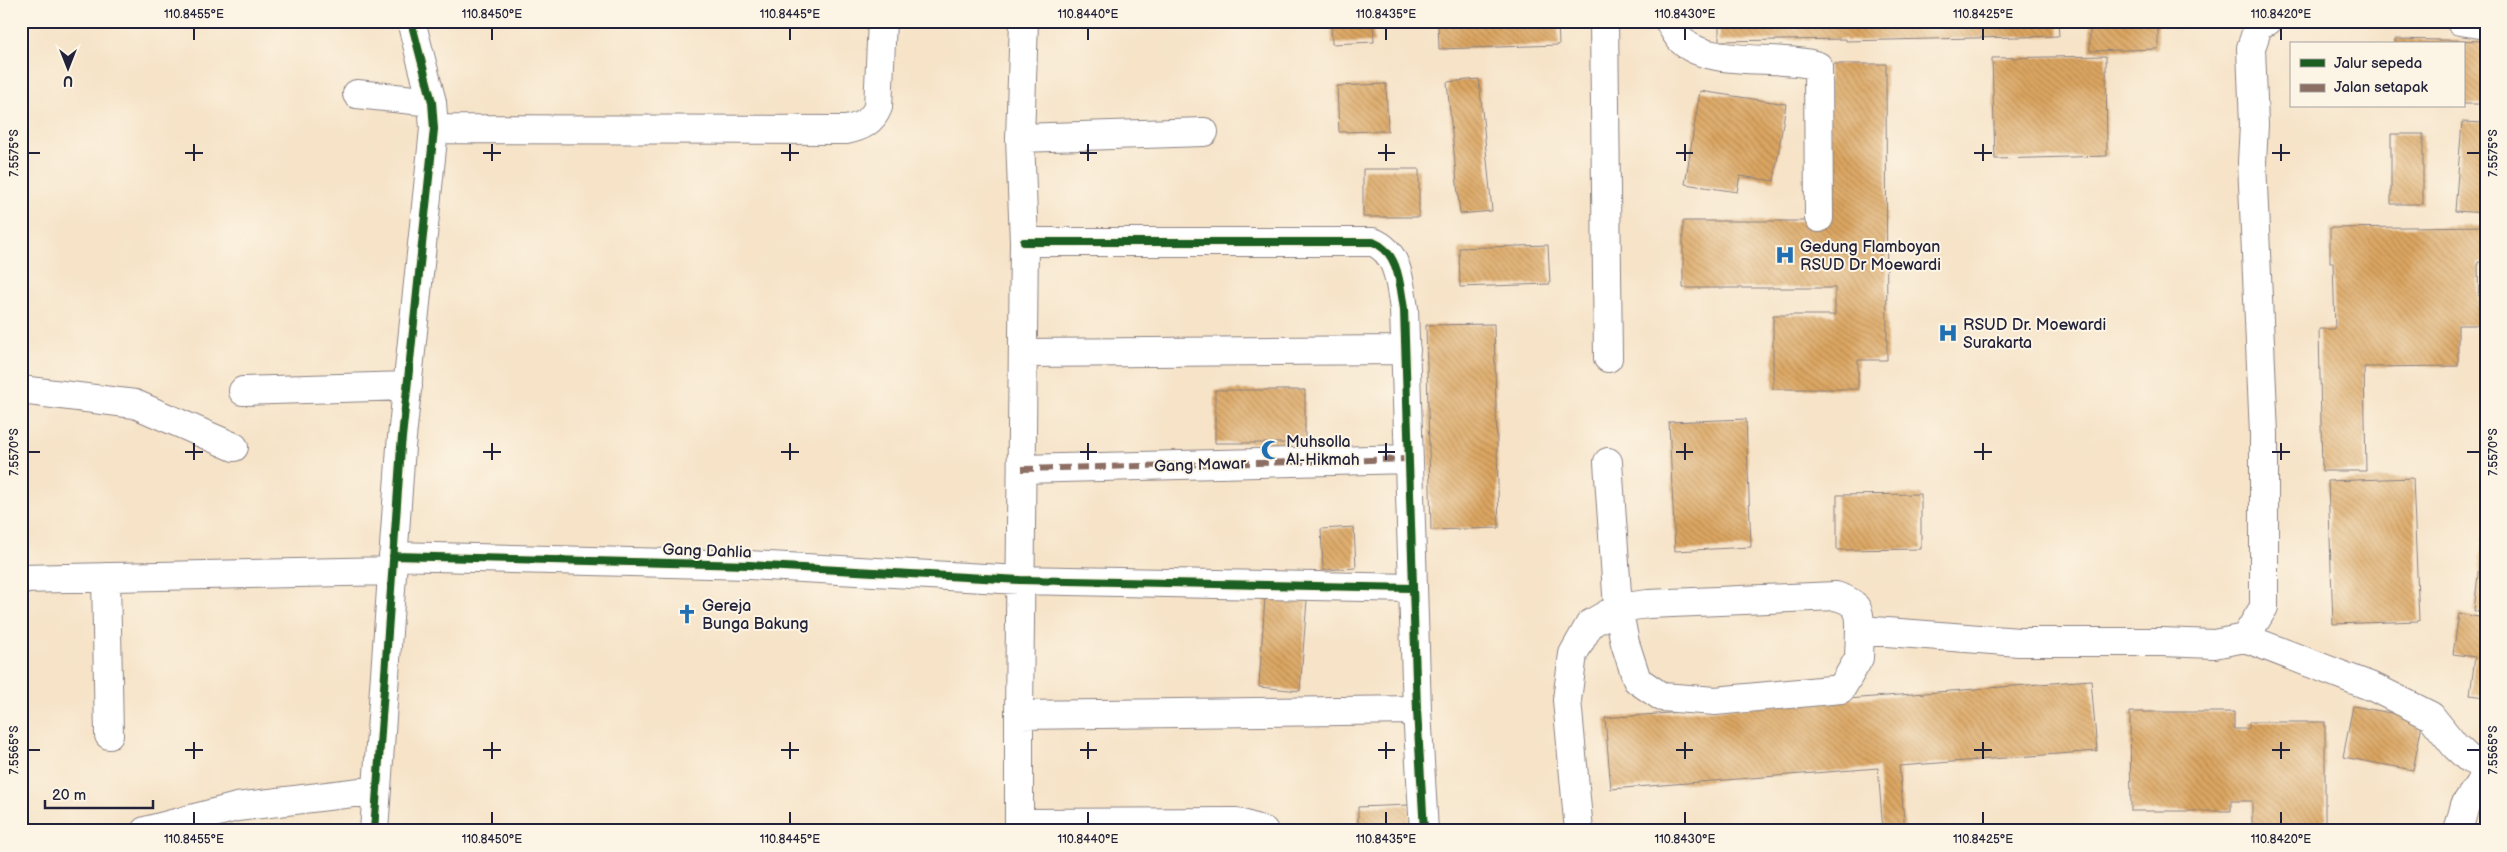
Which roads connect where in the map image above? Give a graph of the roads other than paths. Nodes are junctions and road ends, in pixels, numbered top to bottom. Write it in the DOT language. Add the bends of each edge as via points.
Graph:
graph roads {
  1 [pos="411,21"];
  2 [pos="882,21"];
  3 [pos="1024,21"];
  4 [pos="1604,21"];
  5 [pos="1669,21"];
  6 [pos="2268,21"];
  7 [pos="2460,21"];
  8 [pos="2486,25"];
  9 [pos="357,94"];
  10 [pos="432,102"];
  11 [pos="434,130"];
  12 [pos="1204,132"];
  13 [pos="1020,138"];
  14 [pos="1819,218"];
  15 [pos="1024,242"];
  16 [pos="1406,350"];
  17 [pos="1023,353"];
  18 [pos="1608,358"];
  19 [pos="408,386"];
  20 [pos="21,390"];
  21 [pos="243,391"];
  22 [pos="234,447"];
  23 [pos="1409,459"];
  24 [pos="1608,462"];
  25 [pos="1022,469"];
  26 [pos="392,563"];
  27 [pos="106,577"];
  28 [pos="21,579"];
  29 [pos="1020,580"];
  30 [pos="1413,588"];
  31 [pos="1618,608"];
  32 [pos="1860,630"];
  33 [pos="2245,638"];
  34 [pos="1417,710"];
  35 [pos="1018,714"];
  36 [pos="109,735"];
  37 [pos="2486,766"];
  38 [pos="2486,774"];
  39 [pos="377,790"];
  40 [pos="1020,827"];
  41 [pos="144,831"];
  42 [pos="374,831"];
  43 [pos="1264,831"];
  44 [pos="1424,831"];
  45 [pos="1579,831"];
  46 [pos="2458,831"];
  1 -- 10 [label="street"];
  2 -- 11 [label="street" via="878,107 874,117 858,128"];
  3 -- 13 [label="street"];
  4 -- 18 [label="street"];
  5 -- 14 [label="street" via="1682,40 1698,50 1818,66"];
  6 -- 33 [label="street" via="2259,24 2251,48 2252,162 2264,434 2264,607"];
  7 -- 8 [label="street"];
  9 -- 10 [label="street"];
  10 -- 11 [label="street"];
  11 -- 19 [label="street"];
  12 -- 13 [label="street"];
  13 -- 15 [label="street"];
  15 -- 16 [label="street" via="1373,242 1391,254 1398,275"];
  15 -- 17 [label="street"];
  16 -- 17 [label="street"];
  16 -- 23 [label="street"];
  17 -- 25 [label="street"];
  19 -- 21 [label="street"];
  19 -- 26 [label="street"];
  20 -- 22 [label="street" via="135,404"];
  23 -- 25 [label="street, Gang Mawar"];
  23 -- 30 [label="street"];
  24 -- 31 [label="street"];
  25 -- 29 [label="street"];
  26 -- 27 [label="street, Gang Dahlia"];
  26 -- 29 [label="street, Gang Dahlia" via="749,565"];
  26 -- 39 [label="street"];
  27 -- 28 [label="street, Gang Dahlia"];
  27 -- 36 [label="street"];
  29 -- 30 [label="street, Gang Dahlia"];
  29 -- 35 [label="street"];
  30 -- 34 [label="street"];
  31 -- 32 [label="street" via="1836,596 1851,601 1861,615"];
  31 -- 32 [label="street" via="1637,680 1662,697 1715,701 1841,689 1859,658"];
  31 -- 45 [label="street" via="1590,624 1573,654 1567,700"];
  32 -- 33 [label="street" via="2019,642 2214,644"];
  33 -- 37 [label="street" via="2375,688 2431,716 2469,759"];
  34 -- 35 [label="street"];
  34 -- 44 [label="street"];
  35 -- 40 [label="street"];
  38 -- 46 [label="street" via="2465,805"];
  39 -- 41 [label="street" via="237,807"];
  39 -- 42 [label="street"];
  40 -- 43 [label="street" via="1236,822"];
}
